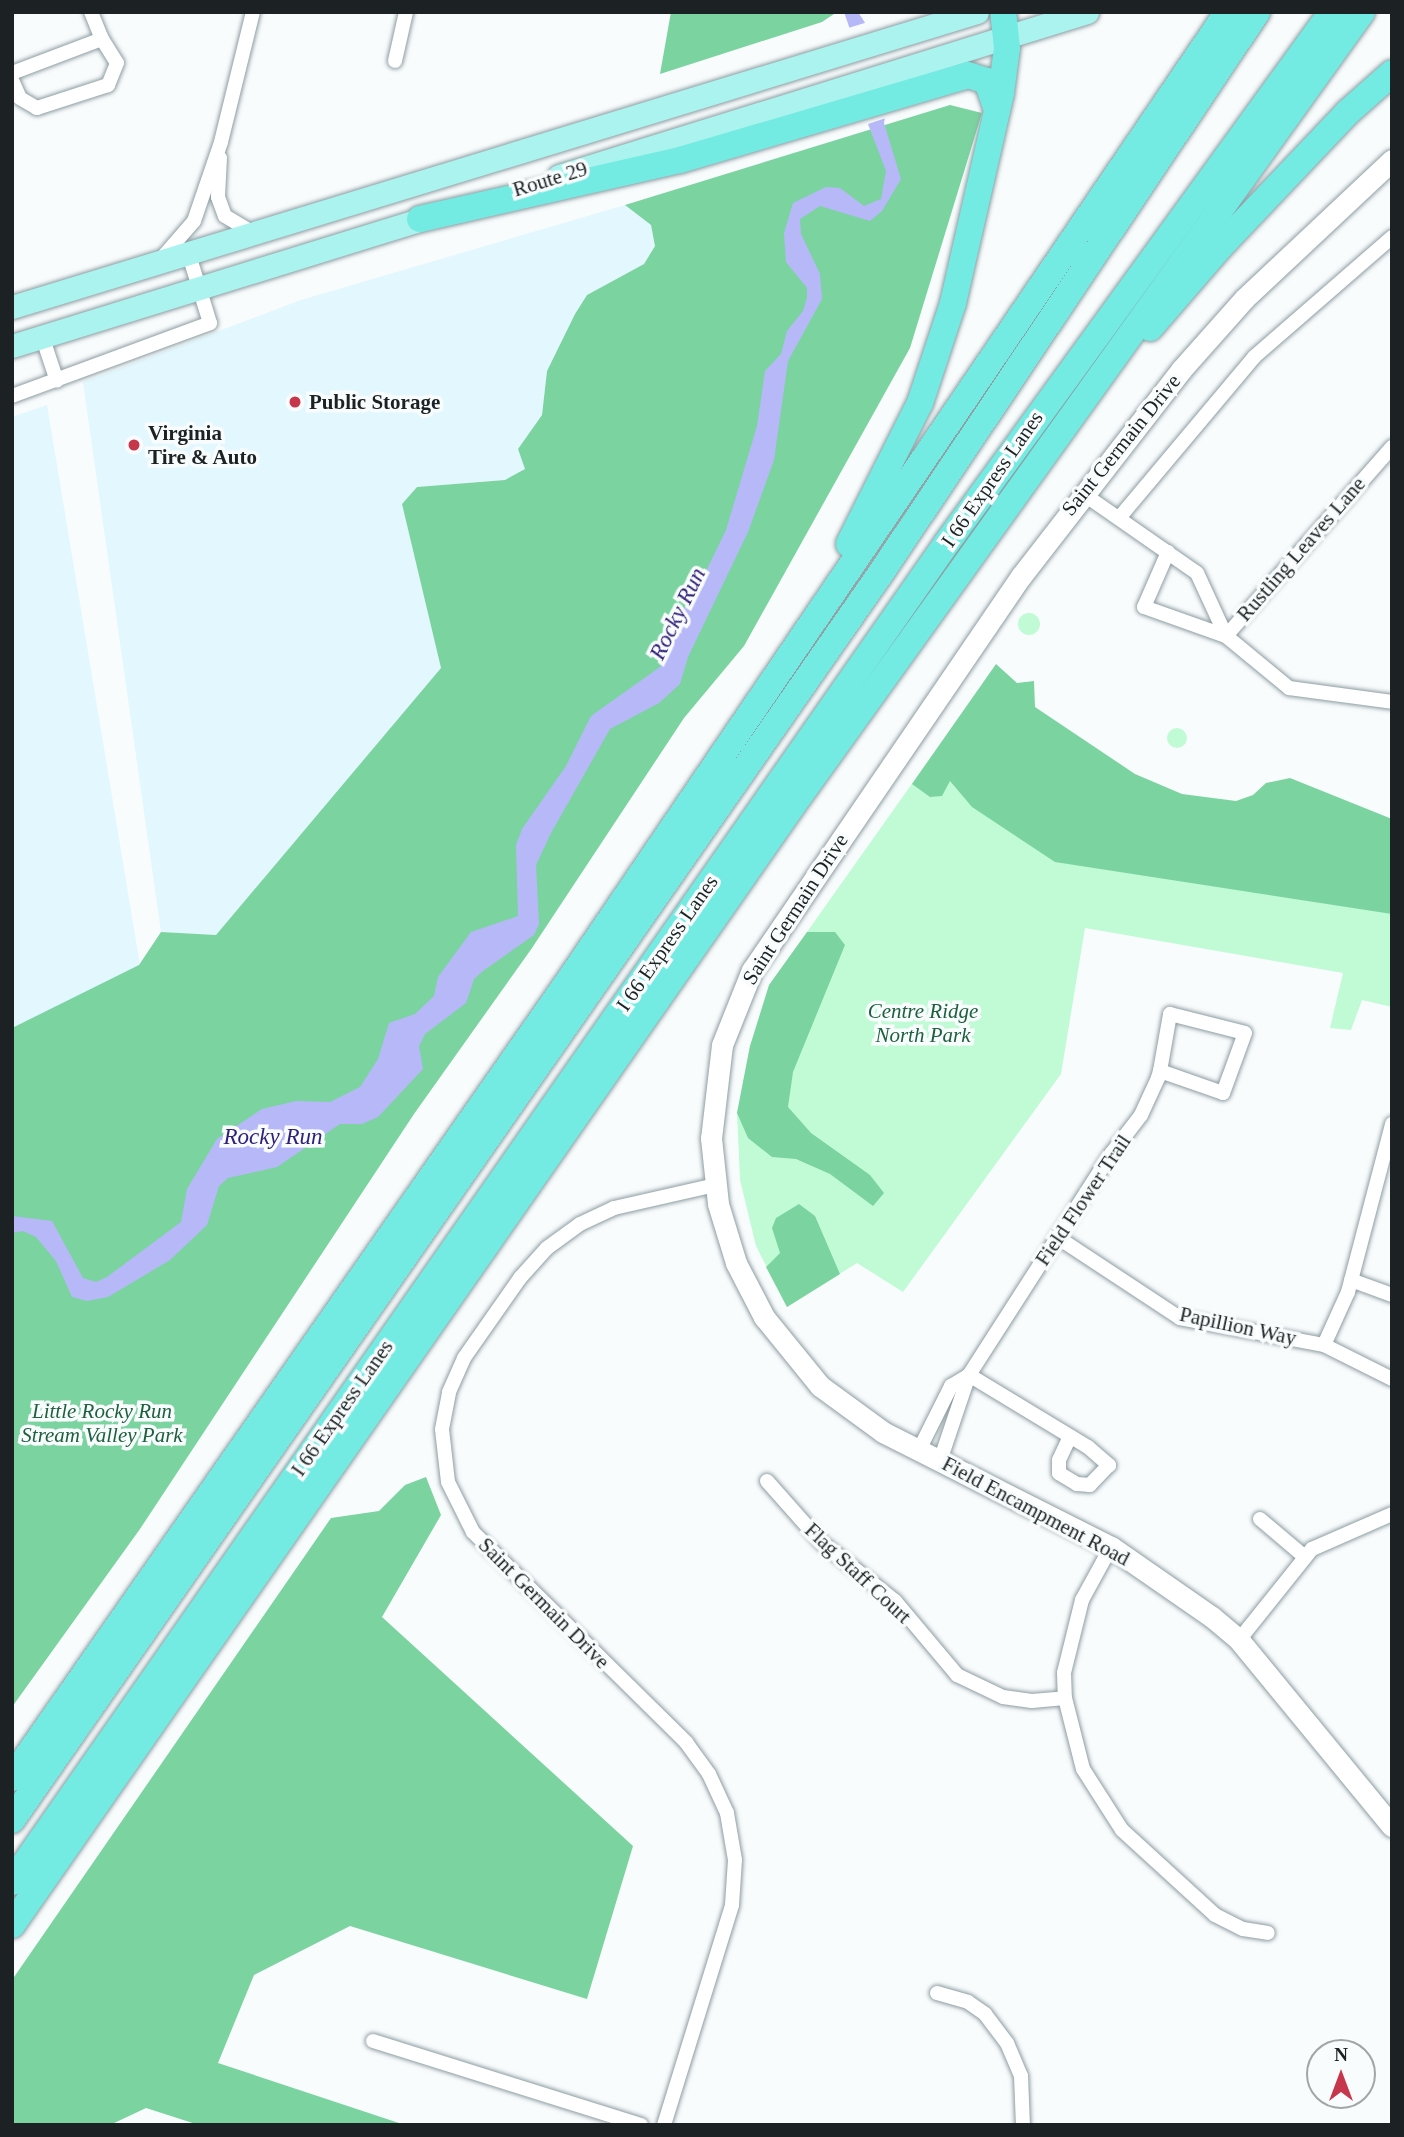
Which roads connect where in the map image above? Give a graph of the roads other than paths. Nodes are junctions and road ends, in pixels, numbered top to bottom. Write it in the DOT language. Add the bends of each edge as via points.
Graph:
graph roads {
  1 [pos="91,12"];
  2 [pos="253,12"];
  3 [pos="406,12"];
  4 [pos="977,12"];
  5 [pos="1087,12"];
  6 [pos="1228,12"];
  7 [pos="1257,12"];
  8 [pos="1332,12"];
  9 [pos="1362,12"];
  10 [pos="1005,25"];
  11 [pos="102,39"];
  12 [pos="395,61"];
  13 [pos="12,73"];
  14 [pos="1392,73"];
  15 [pos="911,79"];
  16 [pos="12,80"];
  17 [pos="997,112"];
  18 [pos="221,142"];
  19 [pos="1391,163"];
  20 [pos="420,219"];
  21 [pos="262,231"];
  22 [pos="1392,237"];
  23 [pos="188,252"];
  24 [pos="160,260"];
  25 [pos="199,287"];
  26 [pos="12,307"];
  27 [pos="42,336"];
  28 [pos="12,346"];
  29 [pos="1112,355"];
  30 [pos="57,381"];
  31 [pos="13,395"];
  32 [pos="1392,447"];
  33 [pos="1083,493"];
  34 [pos="1119,518"];
  35 [pos="1168,552"];
  36 [pos="1226,636"];
  37 [pos="1392,702"];
  38 [pos="752,712"];
  39 [pos="1160,1071"];
  40 [pos="1392,1124"];
  41 [pos="715,1185"];
  42 [pos="1057,1237"];
  43 [pos="1351,1280"];
  44 [pos="1392,1295"];
  45 [pos="1324,1345"];
  46 [pos="969,1375"];
  47 [pos="1392,1379"];
  48 [pos="1070,1436"];
  49 [pos="919,1450"];
  50 [pos="940,1461"];
  51 [pos="767,1481"];
  52 [pos="1392,1514"];
  53 [pos="1260,1519"];
  54 [pos="1111,1547"];
  55 [pos="1305,1557"];
  56 [pos="1238,1640"];
  57 [pos="1065,1698"];
  58 [pos="12,1778"];
  59 [pos="12,1819"];
  60 [pos="1392,1826"];
  61 [pos="12,1882"];
  62 [pos="12,1925"];
  63 [pos="1268,1933"];
  64 [pos="937,1993"];
  65 [pos="373,2041"];
  66 [pos="641,2125"];
  67 [pos="664,2125"];
  68 [pos="1023,2125"];
  1 -- 11 [label="street"];
  2 -- 18 [label="street"];
  3 -- 12 [label="street"];
  4 -- 21 [label="main road, Route 29"];
  5 -- 10 [label="main road"];
  6 -- 38 [label="highway"];
  7 -- 59 [label="highway, I 66 Express Lanes" via="871,587"];
  8 -- 61 [label="highway, I 66 Express Lanes" via="946,544"];
  9 -- 29 [label="highway"];
  10 -- 15 [label="main road"];
  10 -- 17 [label="highway"];
  11 -- 13 [label="street"];
  11 -- 16 [label="street" via="117,63 108,85 37,108 20,98"];
  14 -- 29 [label="highway" via="1347,113 1219,248 1157,323"];
  15 -- 17 [label="highway" via="978,75 989,85"];
  15 -- 20 [label="highway" via="813,109 680,160"];
  17 -- 38 [label="highway" via="953,303 920,403 877,494"];
  18 -- 21 [label="street" via="218,197 225,216 243,229"];
  18 -- 24 [label="street" via="194,221"];
  19 -- 33 [label="street, Saint Germain Drive" via="1244,299"];
  20 -- 25 [label="main road"];
  21 -- 23 [label="main road, Route 29"];
  22 -- 34 [label="street" via="1254,358"];
  23 -- 24 [label="main road, Route 29"];
  23 -- 25 [label="street"];
  24 -- 26 [label="main road, Route 29"];
  25 -- 27 [label="main road"];
  25 -- 30 [label="street" via="210,323 90,364"];
  27 -- 28 [label="main road"];
  27 -- 30 [label="street"];
  29 -- 62 [label="highway" via="585,1101"];
  30 -- 31 [label="street"];
  32 -- 36 [label="street, Rustling Leaves Lane"];
  33 -- 34 [label="street"];
  33 -- 41 [label="street, Saint Germain Drive" via="751,970 730,1020 716,1072 711,1138"];
  34 -- 35 [label="street"];
  35 -- 36 [label="street" via="1197,573"];
  35 -- 36 [label="street, Rustling Leaves Lane" via="1144,607"];
  36 -- 37 [label="street" via="1289,688"];
  38 -- 58 [label="highway"];
  39 -- 39 [label="street, Field Flower Trail" via="1170,1014 1245,1033 1223,1093"];
  39 -- 42 [label="street, Field Flower Trail" via="1141,1115"];
  40 -- 43 [label="street"];
  41 -- 49 [label="street, Field Encampment Road" via="736,1263 782,1343 820,1386 852,1412"];
  41 -- 67 [label="street, Saint Germain Drive" via="614,1208 580,1224 547,1248 464,1358 449,1392 442,1429 448,1482 473,1532 686,1742 709,1774 727,1813 735,1860 732,1905"];
  42 -- 45 [label="street, Papillion Way" via="1180,1318"];
  42 -- 46 [label="street, Field Flower Trail"];
  43 -- 44 [label="street"];
  43 -- 45 [label="street"];
  45 -- 47 [label="street, Papillion Way"];
  46 -- 48 [label="street"];
  46 -- 49 [label="street, Field Flower Trail" via="951,1386"];
  46 -- 50 [label="street, Field Flower Trail"];
  49 -- 50 [label="street, Field Encampment Road"];
  50 -- 54 [label="street, Field Encampment Road"];
  51 -- 57 [label="street, Flag Staff Court" via="821,1542 895,1601 957,1675 1003,1697 1032,1701"];
  52 -- 55 [label="street" via="1335,1537"];
  53 -- 55 [label="street"];
  54 -- 56 [label="street, Field Encampment Road" via="1185,1596"];
  54 -- 57 [label="street" via="1072,1630"];
  55 -- 56 [label="street"];
  56 -- 60 [label="street, Field Encampment Road"];
  57 -- 63 [label="street" via="1083,1769 1122,1830 1215,1915 1243,1930"];
  64 -- 68 [label="street" via="976,2008 1007,2043 1021,2076"];
  65 -- 66 [label="street"];
}
